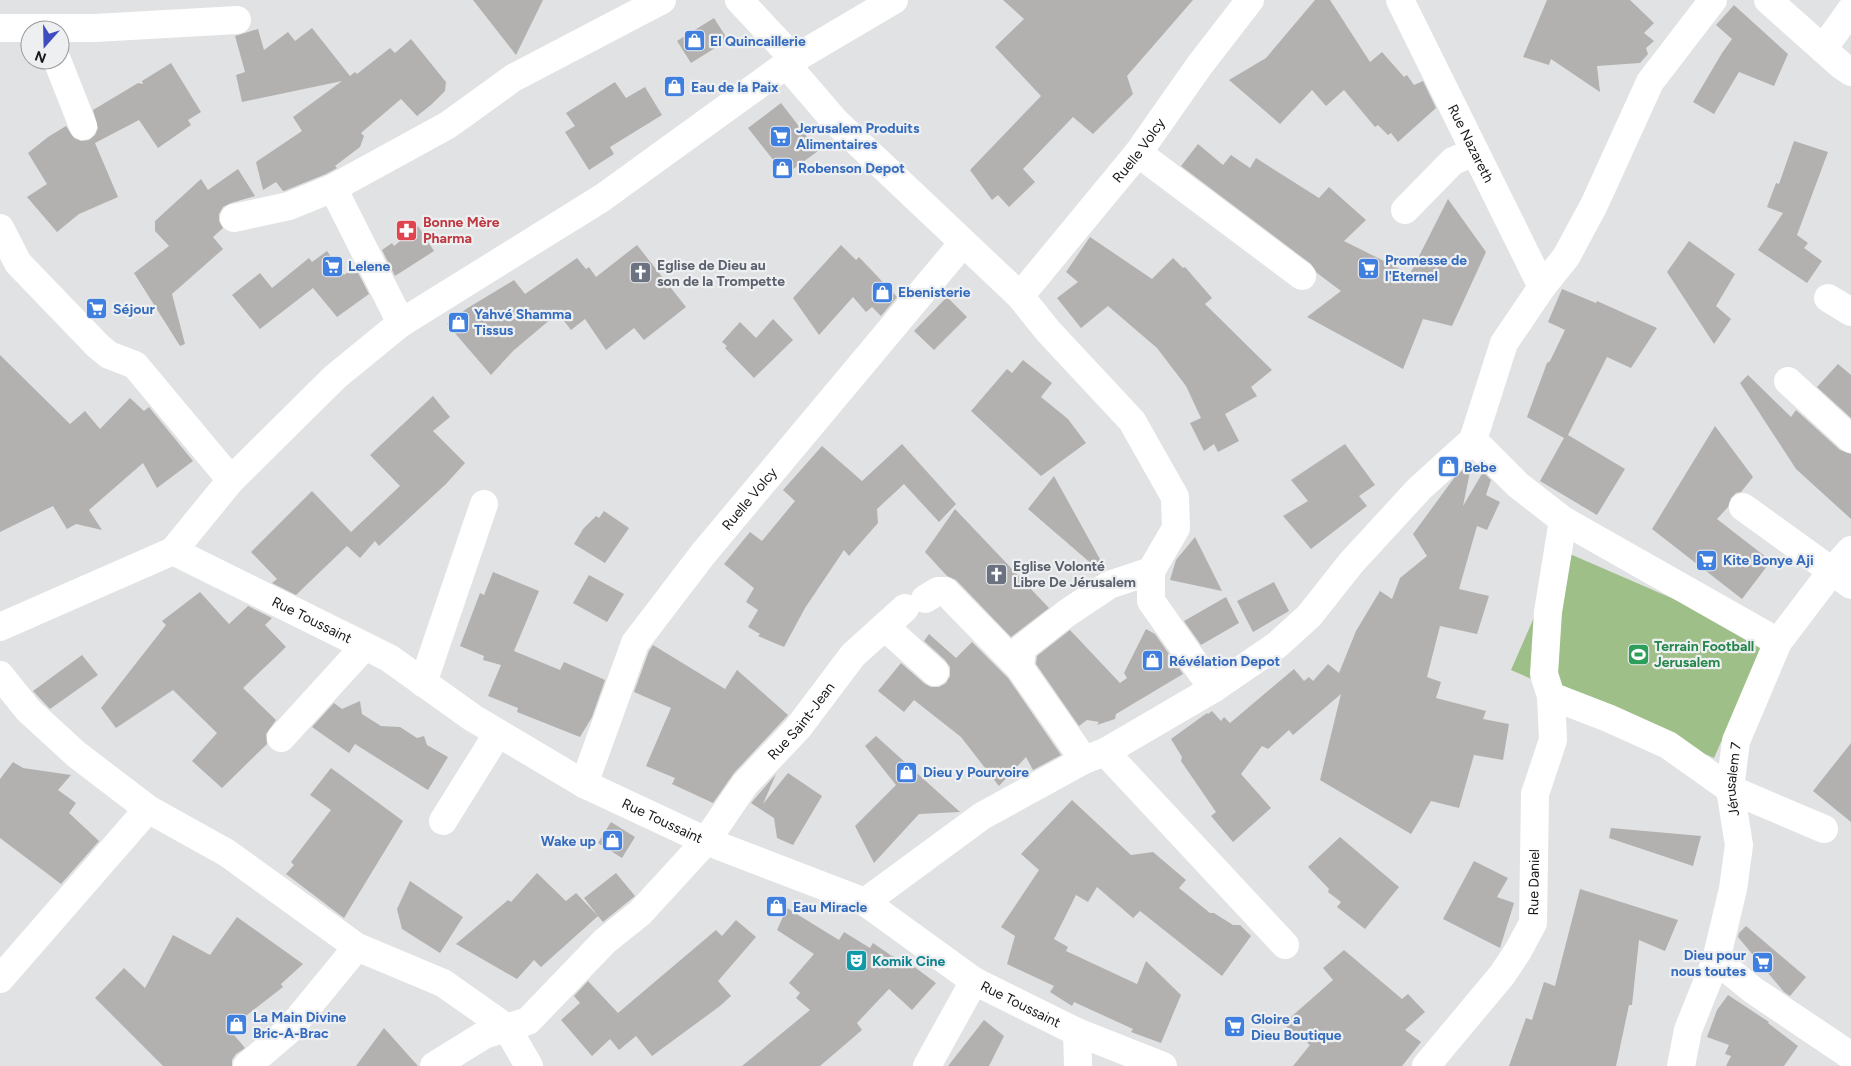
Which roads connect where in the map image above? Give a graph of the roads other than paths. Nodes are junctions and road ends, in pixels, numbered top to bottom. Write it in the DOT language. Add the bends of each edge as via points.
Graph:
graph roads {
  1 [pos="662,0"];
  2 [pos="739,0"];
  3 [pos="894,0"];
  4 [pos="1250,0"];
  5 [pos="1400,0"];
  6 [pos="1713,0"];
  7 [pos="1768,0"];
  8 [pos="1851,10"];
  9 [pos="237,20"];
  10 [pos="0,28"];
  11 [pos="20,28"];
  12 [pos="70,28"];
  13 [pos="1823,49"];
  14 [pos="790,61"];
  15 [pos="61,70"];
  16 [pos="1851,72"];
  17 [pos="83,126"];
  18 [pos="1475,152"];
  19 [pos="1138,153"];
  20 [pos="333,188"];
  21 [pos="1405,210"];
  22 [pos="234,218"];
  23 [pos="0,228"];
  24 [pos="963,243"];
  25 [pos="1302,276"];
  26 [pos="1542,287"];
  27 [pos="1020,296"];
  28 [pos="1828,298"];
  29 [pos="1851,312"];
  30 [pos="401,324"];
  31 [pos="1788,381"];
  32 [pos="1851,439"];
  33 [pos="1473,440"];
  34 [pos="231,480"];
  35 [pos="484,504"];
  36 [pos="1743,507"];
  37 [pos="1563,520"];
  38 [pos="1851,550"];
  39 [pos="174,551"];
  40 [pos="1151,571"];
  41 [pos="1841,578"];
  42 [pos="0,627"];
  43 [pos="885,627"];
  44 [pos="1778,642"];
  45 [pos="364,647"];
  46 [pos="1020,668"];
  47 [pos="935,672"];
  48 [pos="0,675"];
  49 [pos="424,683"];
  50 [pos="1213,689"];
  51 [pos="1551,696"];
  52 [pos="498,733"];
  53 [pos="281,738"];
  54 [pos="1095,756"];
  55 [pos="584,784"];
  56 [pos="1730,789"];
  57 [pos="148,809"];
  58 [pos="443,821"];
  59 [pos="1824,829"];
  60 [pos="706,841"];
  61 [pos="865,902"];
  62 [pos="1285,945"];
  63 [pos="358,947"];
  64 [pos="1716,960"];
  65 [pos="0,979"];
  66 [pos="974,981"];
  67 [pos="507,1028"];
  68 [pos="1077,1032"];
  69 [pos="1851,1056"];
  70 [pos="246,1066"];
  71 [pos="434,1066"];
  72 [pos="529,1066"];
  73 [pos="927,1066"];
  74 [pos="1078,1066"];
  75 [pos="1163,1066"];
  76 [pos="1426,1066"];
  77 [pos="1681,1066"];
  1 -- 20 [label="street" via="513,78 448,124"];
  2 -- 14 [label="street"];
  3 -- 14 [label="street"];
  4 -- 19 [label="street, Ruelle Volcy"];
  5 -- 18 [label="street, Rue Nazareth"];
  6 -- 26 [label="street" via="1650,82 1589,214 1566,257"];
  7 -- 13 [label="street"];
  8 -- 13 [label="street"];
  9 -- 12 [label="street"];
  10 -- 11 [label="street"];
  13 -- 16 [label="street"];
  14 -- 24 [label="street" via="835,120"];
  14 -- 30 [label="street" via="602,198"];
  15 -- 17 [label="street"];
  18 -- 21 [label="street" via="1453,162"];
  18 -- 26 [label="street, Rue Nazareth"];
  19 -- 25 [label="street"];
  19 -- 27 [label="street, Ruelle Volcy"];
  20 -- 22 [label="street" via="290,206"];
  20 -- 30 [label="street"];
  23 -- 34 [label="street" via="18,263 98,346 109,355 135,365"];
  24 -- 27 [label="street"];
  24 -- 55 [label="street, Ruelle Volcy" via="709,547 635,643"];
  26 -- 33 [label="street" via="1504,343"];
  27 -- 40 [label="street" via="1048,331 1132,421 1175,497 1176,528"];
  28 -- 29 [label="street"];
  30 -- 34 [label="street" via="335,377"];
  31 -- 32 [label="street"];
  33 -- 37 [label="street" via="1518,485"];
  33 -- 50 [label="street" via="1419,489 1350,563 1310,616 1277,644"];
  34 -- 39 [label="street"];
  35 -- 49 [label="street"];
  36 -- 41 [label="street"];
  37 -- 44 [label="street"];
  37 -- 51 [label="street, Rue Daniel" via="1548,612 1544,674"];
  38 -- 41 [label="street, Jérusalem 7"];
  39 -- 42 [label="street"];
  39 -- 45 [label="street, Rue Toussaint"];
  40 -- 46 [label="street" via="1109,585 1067,613 1022,648"];
  40 -- 50 [label="street" via="1151,601"];
  41 -- 44 [label="street, Jérusalem 7"];
  43 -- 46 [label="street, Rue Saint-Jean" via="915,604 945,590"];
  43 -- 47 [label="street"];
  43 -- 60 [label="street, Rue Saint-Jean" via="853,655 798,728 745,784"];
  44 -- 56 [label="street, Jérusalem 7" via="1736,741"];
  45 -- 49 [label="street, Rue Toussaint" via="388,658"];
  45 -- 53 [label="street"];
  46 -- 54 [label="street"];
  48 -- 57 [label="street" via="28,710 76,754"];
  49 -- 52 [label="street, Rue Toussaint"];
  50 -- 54 [label="street"];
  51 -- 56 [label="street" via="1668,745"];
  51 -- 76 [label="street, Rue Daniel" via="1553,740 1535,794 1533,923 1502,975"];
  52 -- 55 [label="street, Rue Toussaint"];
  52 -- 58 [label="street"];
  54 -- 61 [label="street" via="982,816"];
  54 -- 62 [label="street"];
  55 -- 60 [label="street, Rue Toussaint"];
  56 -- 59 [label="street"];
  56 -- 64 [label="street, Jérusalem 7" via="1739,845 1733,889"];
  57 -- 63 [label="street" via="227,853"];
  57 -- 65 [label="street"];
  60 -- 61 [label="street, Rue Toussaint"];
  60 -- 67 [label="street, Rue Saint-Jean" via="640,913 605,940 528,1021"];
  61 -- 66 [label="street, Rue Toussaint"];
  63 -- 67 [label="street" via="444,983"];
  63 -- 70 [label="street" via="289,1030"];
  64 -- 69 [label="street" via="1753,990"];
  64 -- 77 [label="street, Jérusalem 7" via="1688,1030"];
  66 -- 68 [label="street, Rue Toussaint"];
  66 -- 73 [label="street"];
  67 -- 71 [label="street, Rue Saint-Jean" via="484,1034"];
  67 -- 72 [label="street"];
  68 -- 74 [label="street"];
  68 -- 75 [label="street, Rue Toussaint"];
}
